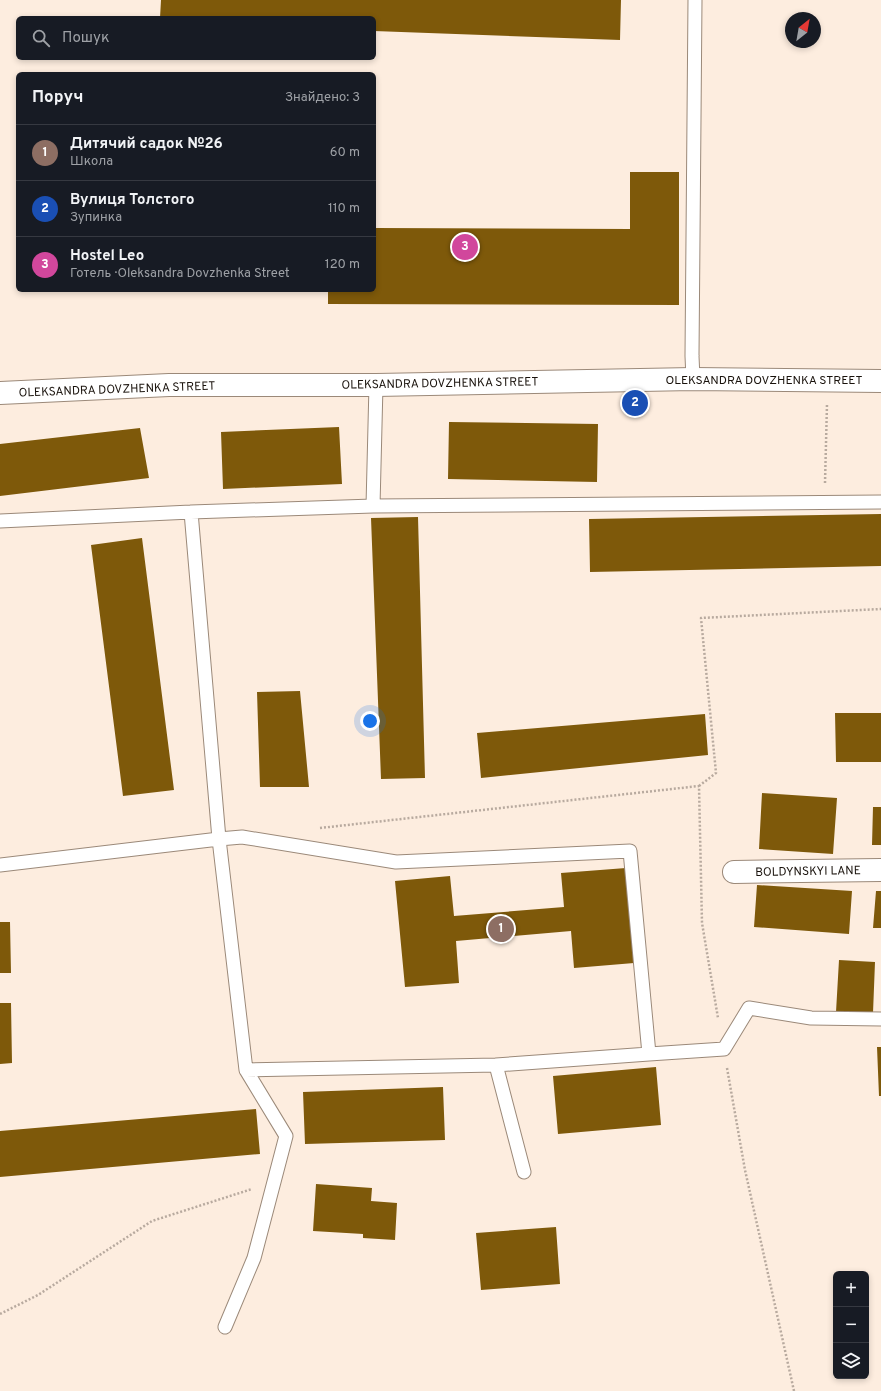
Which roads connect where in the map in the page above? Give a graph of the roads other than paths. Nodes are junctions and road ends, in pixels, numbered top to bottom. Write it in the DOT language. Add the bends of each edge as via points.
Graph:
graph roads {
  1 [pos="695,0"];
  2 [pos="693,379"];
  3 [pos="881,381"];
  4 [pos="376,385"];
  5 [pos="0,393"];
  6 [pos="881,502"];
  7 [pos="373,506"];
  8 [pos="191,512"];
  9 [pos="0,521"];
  10 [pos="220,839"];
  11 [pos="0,865"];
  12 [pos="881,870"];
  13 [pos="734,872"];
  14 [pos="881,1019"];
  15 [pos="649,1054"];
  16 [pos="496,1064"];
  17 [pos="246,1070"];
  18 [pos="524,1172"];
  19 [pos="225,1327"];
  1 -- 2 [label="lane"];
  2 -- 3 [label="main road, OLEKSANDRA DOVZHENKA STREET"];
  2 -- 4 [label="main road, OLEKSANDRA DOVZHENKA STREET"];
  4 -- 5 [label="main road, OLEKSANDRA DOVZHENKA STREET" via="169,386"];
  4 -- 7 [label="lane"];
  6 -- 7 [label="lane"];
  7 -- 8 [label="lane"];
  8 -- 9 [label="lane"];
  8 -- 10 [label="lane"];
  10 -- 11 [label="lane"];
  10 -- 15 [label="lane" via="242,837 396,862 630,851"];
  10 -- 17 [label="lane"];
  12 -- 13 [label="main road, BOLDYNSKYI LANE"];
  14 -- 15 [label="lane" via="811,1018 749,1008 724,1049"];
  15 -- 16 [label="lane"];
  16 -- 17 [label="lane"];
  16 -- 18 [label="lane"];
  17 -- 19 [label="lane" via="286,1136 254,1258"];
}
